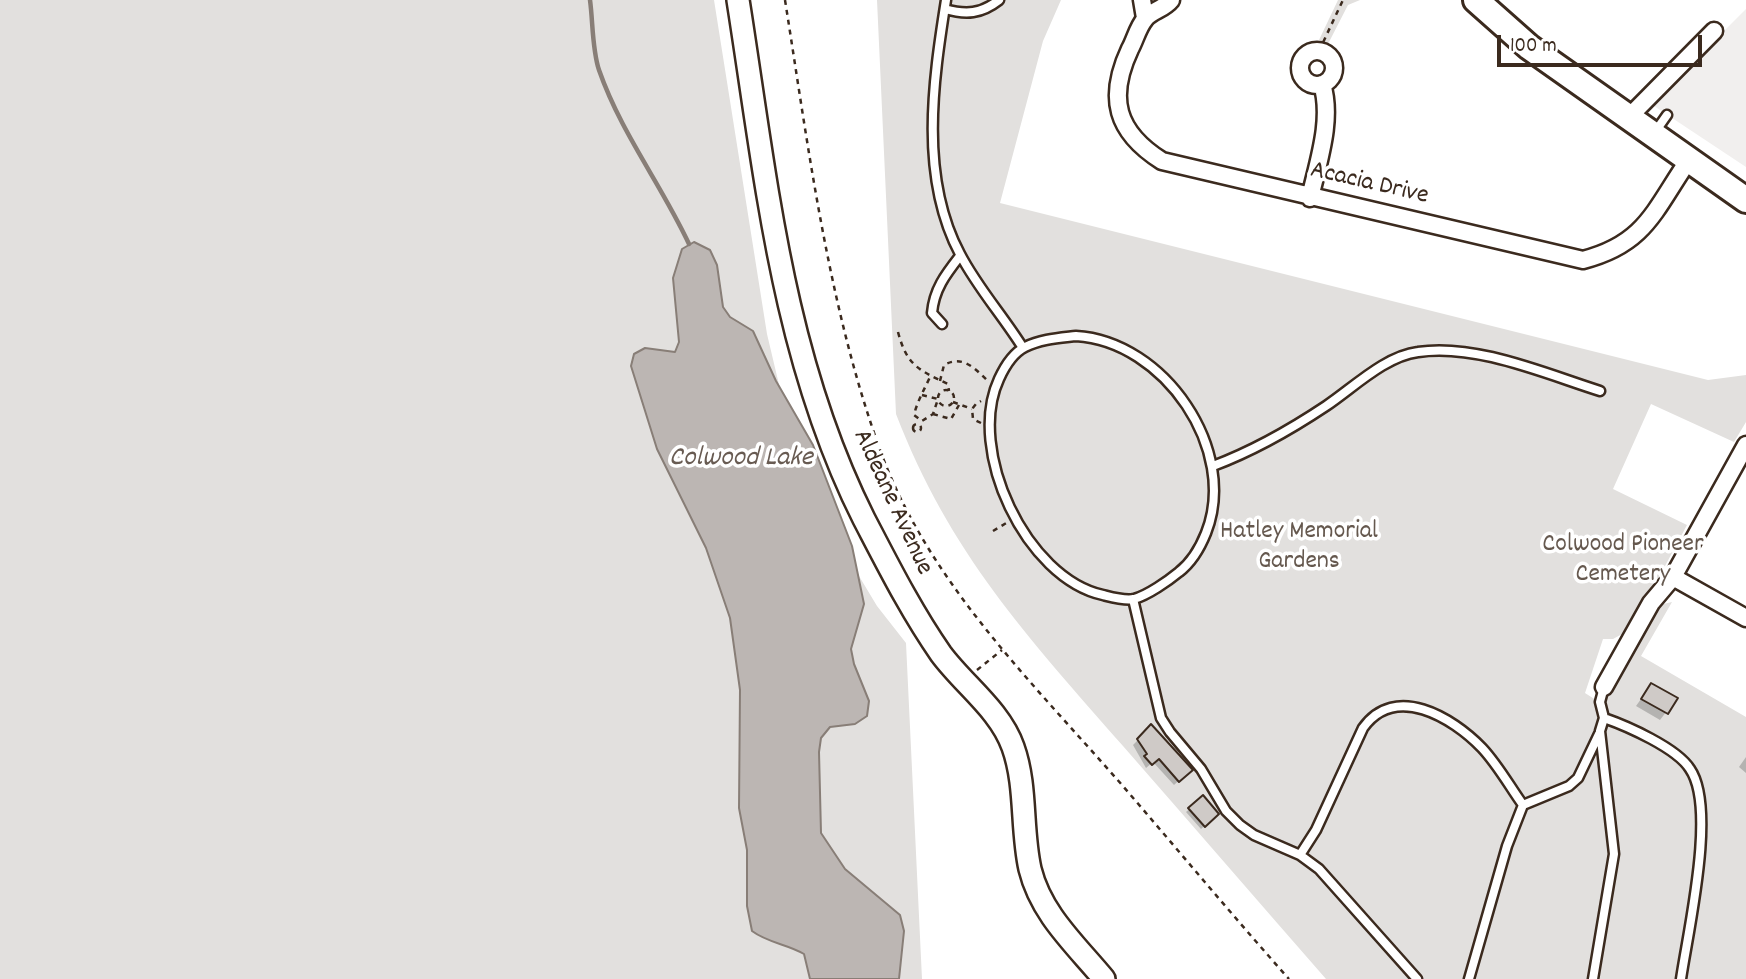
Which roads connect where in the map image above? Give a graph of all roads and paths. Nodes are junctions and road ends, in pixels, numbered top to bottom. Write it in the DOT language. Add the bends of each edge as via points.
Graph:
graph roads {
  1 [pos="738,0"];
  2 [pos="785,0"];
  3 [pos="999,0"];
  4 [pos="1142,0"];
  5 [pos="1171,0"];
  6 [pos="1343,0"];
  7 [pos="1476,0"];
  8 [pos="945,5"];
  9 [pos="1145,18"];
  10 [pos="1714,31"];
  11 [pos="1319,51"];
  12 [pos="1322,85"];
  13 [pos="1667,115"];
  14 [pos="1627,119"];
  15 [pos="1652,137"];
  16 [pos="1688,161"];
  17 [pos="1310,198"];
  18 [pos="1746,200"];
  19 [pos="960,256"];
  20 [pos="942,324"];
  21 [pos="898,332"];
  22 [pos="1023,348"];
  23 [pos="930,377"];
  24 [pos="940,381"];
  25 [pos="995,386"];
  26 [pos="949,391"];
  27 [pos="1600,391"];
  28 [pos="922,395"];
  29 [pos="938,398"];
  30 [pos="953,402"];
  31 [pos="992,403"];
  32 [pos="959,405"];
  33 [pos="972,409"];
  34 [pos="933,414"];
  35 [pos="988,423"];
  36 [pos="1746,446"];
  37 [pos="1213,466"];
  38 [pos="1016,517"];
  39 [pos="993,531"];
  40 [pos="1673,578"];
  41 [pos="1133,599"];
  42 [pos="1746,618"];
  43 [pos="1002,650"];
  44 [pos="963,681"];
  45 [pos="1604,687"];
  46 [pos="1604,718"];
  47 [pos="1600,731"];
  48 [pos="1523,806"];
  49 [pos="1300,855"];
  50 [pos="1104,979"];
  51 [pos="1289,979"];
  52 [pos="1417,979"];
  53 [pos="1469,979"];
  54 [pos="1593,979"];
  55 [pos="1681,979"];
  1 -- 44 [label="street, Aldeane Avenue" via="777,256 804,369 868,527 910,608"];
  2 -- 43 [label="path" via="824,244 881,452 926,541"];
  3 -- 8 [label="lane" via="964,14"];
  4 -- 9 [label="street"];
  5 -- 9 [label="street"];
  6 -- 11 [label="path"];
  7 -- 14 [label="main road" via="1529,47"];
  8 -- 19 [label="lane" via="934,95 934,159 946,220"];
  9 -- 17 [label="street, Acacia Drive" via="1118,80 1118,105 1125,129 1141,148 1162,161"];
  10 -- 14 [label="street"];
  11 -- 12 [label="street" via="1334,67"];
  11 -- 12 [label="street" via="1305,56 1300,70 1308,82"];
  12 -- 17 [label="street" via="1327,100 1325,127"];
  13 -- 15 [label="lane"];
  14 -- 15 [label="main road"];
  15 -- 16 [label="main road"];
  16 -- 17 [label="street, Acacia Drive" via="1631,240 1612,252 1583,260"];
  16 -- 18 [label="main road"];
  19 -- 20 [label="lane" via="933,298 932,313"];
  19 -- 22 [label="lane"];
  21 -- 23 [label="path" via="905,354"];
  22 -- 25 [label="lane"];
  22 -- 37 [label="lane" via="1076,336 1123,347 1155,370 1186,406"];
  23 -- 24 [label="path"];
  23 -- 28 [label="path"];
  24 -- 25 [label="path" via="944,365 953,362 975,366"];
  24 -- 26 [label="path" via="948,384"];
  25 -- 31 [label="lane"];
  26 -- 29 [label="path"];
  26 -- 30 [label="path"];
  27 -- 37 [label="lane" via="1493,359 1417,352 1391,363 1264,444"];
  28 -- 29 [label="path"];
  28 -- 34 [label="path" via="914,415 918,422"];
  29 -- 30 [label="path" via="945,406"];
  29 -- 34 [label="path"];
  30 -- 32 [label="path"];
  31 -- 33 [label="path" via="978,402"];
  31 -- 35 [label="lane"];
  32 -- 33 [label="path"];
  32 -- 34 [label="path" via="951,419"];
  33 -- 35 [label="path" via="973,419"];
  35 -- 38 [label="lane" via="990,453"];
  36 -- 40 [label="street"];
  37 -- 41 [label="lane" via="1211,520 1196,553 1172,578"];
  38 -- 39 [label="path"];
  38 -- 41 [label="lane" via="1044,555 1073,582 1092,593"];
  40 -- 42 [label="street"];
  40 -- 45 [label="street" via="1651,603"];
  41 -- 49 [label="lane" via="1161,718 1233,818 1254,835"];
  43 -- 44 [label="path"];
  43 -- 51 [label="path"];
  44 -- 50 [label="street, Aldeane Avenue" via="997,719 1013,746 1031,869 1050,917"];
  45 -- 46 [label="lane" via="1600,702"];
  46 -- 47 [label="lane"];
  46 -- 55 [label="lane" via="1681,759 1698,786 1702,832"];
  47 -- 48 [label="lane" via="1578,778"];
  47 -- 54 [label="lane" via="1614,853"];
  48 -- 49 [label="lane" via="1469,736 1425,710 1395,705 1371,717 1363,728"];
  48 -- 53 [label="lane"];
  49 -- 52 [label="lane" via="1337,886"];
}
